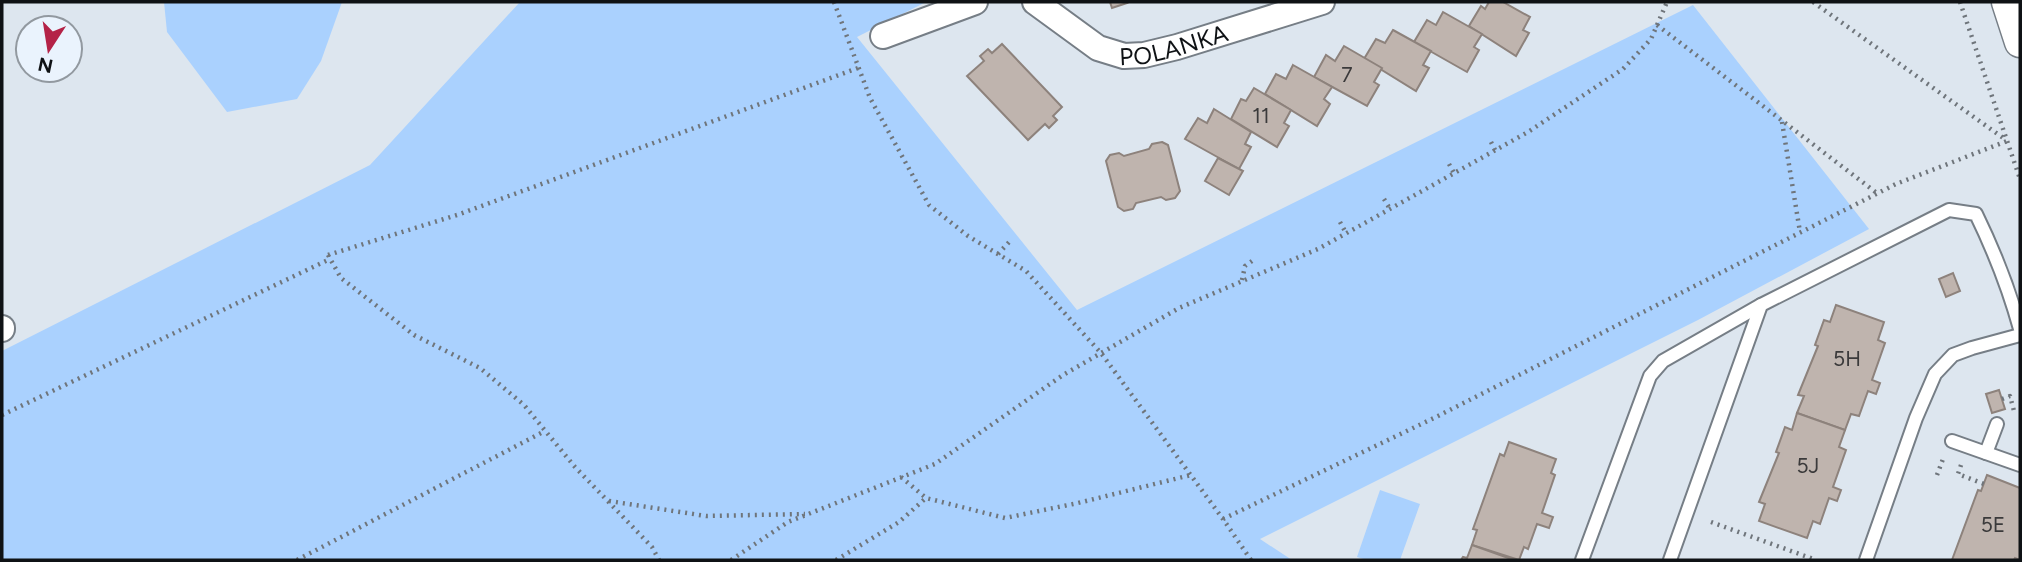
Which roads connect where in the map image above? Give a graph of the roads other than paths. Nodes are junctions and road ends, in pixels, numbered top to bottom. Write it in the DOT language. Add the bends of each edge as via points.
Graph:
graph roads {
  1 [pos="975,2"];
  2 [pos="1035,2"];
  3 [pos="1322,2"];
  4 [pos="2007,2"];
  5 [pos="883,36"];
  6 [pos="2020,42"];
  7 [pos="1761,305"];
  8 [pos="2020,329"];
  9 [pos="2020,335"];
  10 [pos="1997,424"];
  11 [pos="1952,441"];
  12 [pos="1986,453"];
  13 [pos="2020,465"];
  14 [pos="1582,560"];
  15 [pos="1670,560"];
  16 [pos="1866,560"];
  1 -- 5 [label="street"];
  2 -- 3 [label="street, POLANKA" via="1098,48 1124,56 1177,47"];
  4 -- 6 [label="street"];
  7 -- 8 [label="lane" via="1949,211 1964,211 1976,214"];
  7 -- 14 [label="lane" via="1663,361 1650,376"];
  7 -- 15 [label="lane"];
  9 -- 16 [label="lane" via="1953,355 1935,374"];
  10 -- 12 [label="lane"];
  11 -- 12 [label="lane"];
  12 -- 13 [label="lane"];
}
